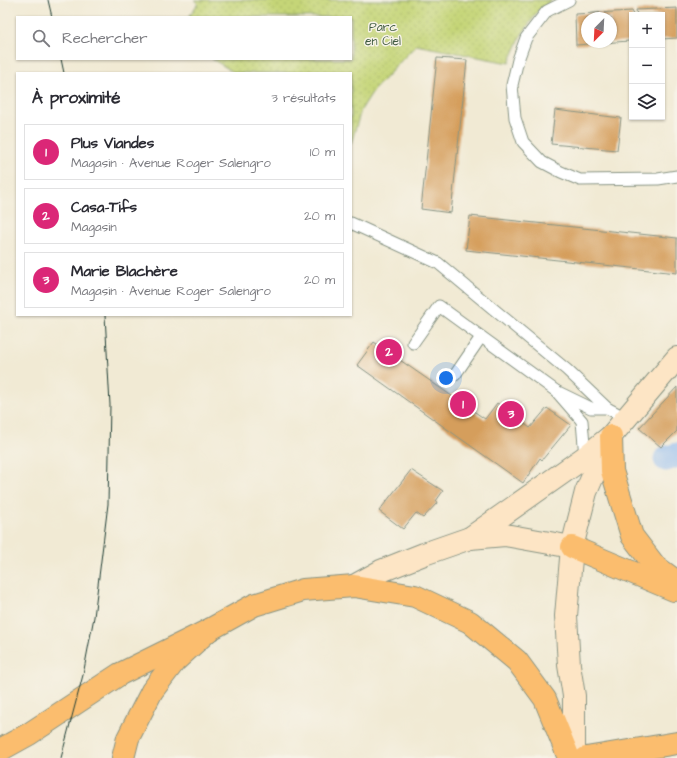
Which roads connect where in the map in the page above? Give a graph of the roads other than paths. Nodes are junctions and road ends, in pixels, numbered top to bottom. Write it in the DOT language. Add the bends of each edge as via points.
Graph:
graph roads {
  1 [pos="569,0"];
  2 [pos="677,176"];
  3 [pos="352,224"];
  4 [pos="481,336"];
  5 [pos="413,343"];
  6 [pos="677,358"];
  7 [pos="455,375"];
  8 [pos="556,391"];
  9 [pos="606,408"];
  10 [pos="626,418"];
  11 [pos="610,436"];
  12 [pos="585,457"];
  13 [pos="470,538"];
  14 [pos="572,547"];
  15 [pos="677,582"];
  16 [pos="354,586"];
  17 [pos="677,592"];
  18 [pos="209,630"];
  19 [pos="677,743"];
  20 [pos="0,750"];
  21 [pos="123,758"];
  22 [pos="569,758"];
  23 [pos="574,758"];
  24 [pos="586,758"];
  1 -- 2 [label="lane" via="547,11 526,38 518,60 512,85 516,118 523,142 542,162 580,180 658,179"];
  3 -- 9 [label="lane" via="438,263 567,370"];
  4 -- 5 [label="lane" via="439,306"];
  4 -- 7 [label="lane"];
  4 -- 8 [label="lane"];
  6 -- 10 [label="main road"];
  8 -- 9 [label="lane" via="591,408"];
  8 -- 12 [label="lane" via="582,421"];
  9 -- 10 [label="lane"];
  10 -- 11 [label="main road"];
  11 -- 12 [label="main road"];
  11 -- 14 [label="main road" via="586,492"];
  11 -- 15 [label="main road" via="612,471 632,536 655,566"];
  12 -- 13 [label="main road"];
  13 -- 14 [label="main road" via="506,535"];
  13 -- 16 [label="main road" via="381,571"];
  14 -- 17 [label="main road"];
  14 -- 23 [label="main road" via="566,616 574,696"];
  16 -- 18 [label="main road" via="303,590 254,605"];
  16 -- 22 [label="main road" via="414,596 470,622 517,661 545,699"];
  18 -- 20 [label="main road" via="120,674"];
  18 -- 21 [label="main road" via="174,662 152,691 128,738"];
  19 -- 24 [label="main road"];
}
